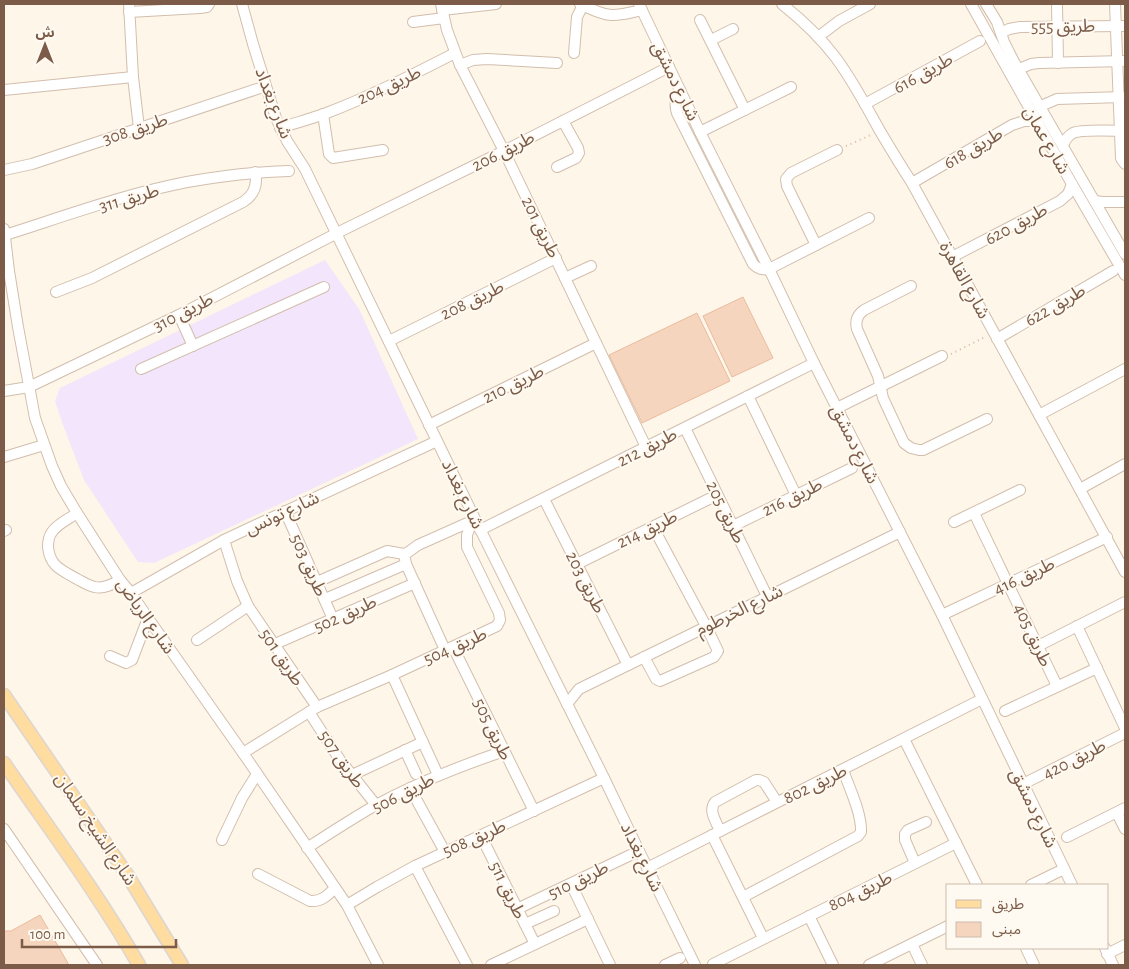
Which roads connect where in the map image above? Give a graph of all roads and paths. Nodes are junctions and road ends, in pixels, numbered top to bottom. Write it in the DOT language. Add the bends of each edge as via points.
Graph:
graph roads {
  1 [pos="210,4"];
  2 [pos="242,4"];
  3 [pos="248,4"];
  4 [pos="496,4"];
  5 [pos="782,4"];
  6 [pos="870,4"];
  7 [pos="971,4"];
  8 [pos="986,4"];
  9 [pos="1057,4"];
  10 [pos="1115,4"];
  11 [pos="581,5"];
  12 [pos="640,7"];
  13 [pos="129,8"];
  14 [pos="443,10"];
  15 [pos="246,17"];
  16 [pos="700,20"];
  17 [pos="413,22"];
  18 [pos="1057,26"];
  19 [pos="1120,26"];
  20 [pos="734,29"];
  21 [pos="1001,33"];
  22 [pos="818,37"];
  23 [pos="710,40"];
  24 [pos="980,41"];
  25 [pos="574,53"];
  26 [pos="455,54"];
  27 [pos="1121,61"];
  28 [pos="557,62"];
  29 [pos="1058,62"];
  30 [pos="460,65"];
  31 [pos="669,67"];
  32 [pos="1018,69"];
  33 [pos="133,77"];
  34 [pos="266,86"];
  35 [pos="791,87"];
  36 [pos="4,90"];
  37 [pos="680,90"];
  38 [pos="1122,97"];
  39 [pos="865,104"];
  40 [pos="1041,106"];
  41 [pos="745,110"];
  42 [pos="323,114"];
  43 [pos="563,121"];
  44 [pos="1036,121"];
  45 [pos="139,128"];
  46 [pos="280,128"];
  47 [pos="880,131"];
  48 [pos="1123,131"];
  49 [pos="700,132"];
  50 [pos="1063,146"];
  51 [pos="383,150"];
  52 [pos="837,150"];
  53 [pos="504,151"];
  54 [pos="1125,164"];
  55 [pos="557,167"];
  56 [pos="4,170"];
  57 [pos="289,171"];
  58 [pos="255,172"];
  59 [pos="912,183"];
  60 [pos="1072,184"];
  61 [pos="1095,201"];
  62 [pos="1125,202"];
  63 [pos="869,218"];
  64 [pos="4,232"];
  65 [pos="336,233"];
  66 [pos="1122,240"];
  67 [pos="816,245"];
  68 [pos="1125,254"];
  69 [pos="952,257"];
  70 [pos="556,258"];
  71 [pos="591,266"];
  72 [pos="769,269"];
  73 [pos="6,271"];
  74 [pos="1113,271"];
  75 [pos="1125,274"];
  76 [pos="565,278"];
  77 [pos="324,286"];
  78 [pos="911,286"];
  79 [pos="56,292"];
  80 [pos="178,315"];
  81 [pos="995,336"];
  82 [pos="389,341"];
  83 [pos="596,343"];
  84 [pos="193,346"];
  85 [pos="942,356"];
  86 [pos="814,363"];
  87 [pos="1125,369"];
  88 [pos="141,370"];
  89 [pos="880,386"];
  90 [pos="29,387"];
  91 [pos="4,391"];
  92 [pos="748,396"];
  93 [pos="837,408"];
  94 [pos="1039,415"];
  95 [pos="987,419"];
  96 [pos="429,425"];
  97 [pos="685,428"];
  98 [pos="437,441"];
  99 [pos="44,445"];
  100 [pos="646,447"];
  101 [pos="4,457"];
  102 [pos="1125,464"];
  103 [pos="852,468"];
  104 [pos="1080,489"];
  105 [pos="1020,490"];
  106 [pos="717,495"];
  107 [pos="796,495"];
  108 [pos="544,498"];
  109 [pos="285,511"];
  110 [pos="974,512"];
  111 [pos="76,513"];
  112 [pos="473,520"];
  113 [pos="954,522"];
  114 [pos="653,526"];
  115 [pos="733,526"];
  116 [pos="480,530"];
  117 [pos="900,532"];
  118 [pos="1106,537"];
  119 [pos="224,540"];
  120 [pos="405,559"];
  121 [pos="577,564"];
  122 [pos="1125,571"];
  123 [pos="120,580"];
  124 [pos="317,582"];
  125 [pos="415,583"];
  126 [pos="1008,584"];
  127 [pos="131,593"];
  128 [pos="767,596"];
  129 [pos="324,599"];
  130 [pos="1125,602"];
  131 [pos="248,606"];
  132 [pos="942,615"];
  133 [pos="148,618"];
  134 [pos="333,619"];
  135 [pos="706,626"];
  136 [pos="1077,626"];
  137 [pos="197,640"];
  138 [pos="275,644"];
  139 [pos="1038,646"];
  140 [pos="449,648"];
  141 [pos="110,656"];
  142 [pos="644,657"];
  143 [pos="628,665"];
  144 [pos="1097,668"];
  145 [pos="392,675"];
  146 [pos="1057,686"];
  147 [pos="559,687"];
  148 [pos="579,689"];
  149 [pos="4,695"];
  150 [pos="982,700"];
  151 [pos="567,704"];
  152 [pos="313,709"];
  153 [pos="1005,711"];
  154 [pos="1125,728"];
  155 [pos="1125,733"];
  156 [pos="904,739"];
  157 [pos="423,742"];
  158 [pos="405,750"];
  159 [pos="504,751"];
  160 [pos="243,753"];
  161 [pos="4,763"];
  162 [pos="843,770"];
  163 [pos="4,773"];
  164 [pos="257,774"];
  165 [pos="416,774"];
  166 [pos="352,775"];
  167 [pos="438,775"];
  168 [pos="604,778"];
  169 [pos="17,782"];
  170 [pos="1023,784"];
  171 [pos="410,788"];
  172 [pos="777,802"];
  173 [pos="376,806"];
  174 [pos="534,811"];
  175 [pos="1121,811"];
  176 [pos="926,822"];
  177 [pos="4,829"];
  178 [pos="1125,829"];
  179 [pos="716,833"];
  180 [pos="481,836"];
  181 [pos="1067,837"];
  182 [pos="222,840"];
  183 [pos="8,842"];
  184 [pos="956,843"];
  185 [pos="307,848"];
  186 [pos="639,851"];
  187 [pos="445,852"];
  188 [pos="915,863"];
  189 [pos="415,866"];
  190 [pos="647,868"];
  191 [pos="1064,869"];
  192 [pos="258,874"];
  193 [pos="571,884"];
  194 [pos="977,884"];
  195 [pos="1033,884"];
  196 [pos="1072,884"];
  197 [pos="335,888"];
  198 [pos="742,897"];
  199 [pos="347,905"];
  200 [pos="517,909"];
  201 [pos="554,911"];
  202 [pos="809,916"];
  203 [pos="588,919"];
  204 [pos="525,924"];
  205 [pos="946,927"];
  206 [pos="763,938"];
  207 [pos="535,944"];
  208 [pos="912,944"];
  209 [pos="1125,945"];
  210 [pos="1026,949"];
  211 [pos="1106,951"];
  212 [pos="680,958"];
  213 [pos="713,964"];
  214 [pos="97,965"];
  215 [pos="139,965"];
  216 [pos="182,965"];
  217 [pos="378,965"];
  218 [pos="467,965"];
  219 [pos="491,965"];
  220 [pos="610,965"];
  221 [pos="665,965"];
  222 [pos="695,965"];
  223 [pos="833,965"];
  224 [pos="869,965"];
  225 [pos="922,965"];
  226 [pos="1034,965"];
  227 [pos="1113,965"];
  1 -- 13 [label="street" via="200,8"];
  2 -- 15 [label="street, شارع بغداد"];
  3 -- 15 [label="street, شارع بغداد"];
  4 -- 14 [label="street"];
  5 -- 22 [label="street, شارع القاهرة"];
  6 -- 22 [label="street" via="838,21"];
  7 -- 44 [label="street, شارع عمان"];
  8 -- 21 [label="street, شارع عمان"];
  9 -- 18 [label="street"];
  10 -- 19 [label="street"];
  11 -- 12 [label="street" via="612,16"];
  11 -- 25 [label="street"];
  12 -- 31 [label="street, شارع دمشق"];
  13 -- 33 [label="street"];
  14 -- 17 [label="street"];
  14 -- 26 [label="street, طريق 201"];
  15 -- 34 [label="street, شارع بغداد"];
  16 -- 23 [label="street"];
  18 -- 19 [label="street, طريق 555"];
  18 -- 21 [label="street, طريق 555" via="1020,27"];
  18 -- 29 [label="street"];
  19 -- 27 [label="street"];
  20 -- 23 [label="street"];
  21 -- 32 [label="street, شارع عمان"];
  22 -- 39 [label="street, شارع القاهرة" via="851,79"];
  23 -- 41 [label="street"];
  24 -- 39 [label="street, طريق 616"];
  26 -- 30 [label="street, طريق 201"];
  26 -- 42 [label="street, طريق 204"];
  27 -- 29 [label="street"];
  27 -- 38 [label="street"];
  28 -- 30 [label="street" via="486,59"];
  29 -- 32 [label="street" via="1031,64"];
  30 -- 53 [label="street, طريق 201"];
  31 -- 37 [label="street, شارع دمشق"];
  31 -- 43 [label="street, طريق 206"];
  32 -- 40 [label="street, شارع عمان"];
  33 -- 36 [label="street"];
  33 -- 45 [label="street"];
  34 -- 45 [label="street, طريق 308"];
  34 -- 46 [label="street, شارع بغداد"];
  35 -- 41 [label="street"];
  37 -- 49 [label="street, شارع دمشق"];
  37 -- 72 [label="street" via="676,98 677,113 753,264 762,270"];
  38 -- 40 [label="street" via="1057,99"];
  38 -- 48 [label="street"];
  39 -- 47 [label="street, شارع القاهرة"];
  40 -- 50 [label="street, شارع عمان"];
  41 -- 49 [label="street"];
  42 -- 46 [label="street, طريق 204"];
  42 -- 51 [label="street" via="328,154 333,158"];
  43 -- 53 [label="street, طريق 206"];
  43 -- 55 [label="street" via="579,153 576,158"];
  44 -- 59 [label="street, طريق 618" via="1012,125"];
  44 -- 60 [label="street, شارع عمان"];
  45 -- 56 [label="street, طريق 308" via="32,164"];
  46 -- 65 [label="street, شارع بغداد" via="305,169"];
  47 -- 52 [label="path"];
  47 -- 59 [label="street, شارع القاهرة"];
  48 -- 50 [label="street" via="1073,133"];
  48 -- 54 [label="street" via="1121,158"];
  49 -- 72 [label="street, شارع دمشق"];
  50 -- 61 [label="street, شارع عمان"];
  52 -- 67 [label="street" via="791,173 786,179"];
  53 -- 65 [label="street, طريق 206"];
  53 -- 70 [label="street, طريق 201"];
  57 -- 58 [label="street, طريق 311"];
  58 -- 64 [label="street, طريق 311" via="187,182"];
  58 -- 79 [label="street" via="255,187 243,202 92,278"];
  59 -- 69 [label="street, شارع القاهرة"];
  60 -- 69 [label="street, طريق 620" via="1060,201"];
  60 -- 75 [label="street, شارع عمان"];
  61 -- 62 [label="street"];
  61 -- 66 [label="street, شارع عمان"];
  63 -- 67 [label="street"];
  64 -- 73 [label="street, شارع الرياض"];
  65 -- 80 [label="street, طريق 310"];
  65 -- 82 [label="street, شارع بغداد"];
  66 -- 68 [label="street, شارع عمان"];
  67 -- 72 [label="street"];
  69 -- 81 [label="street, شارع القاهرة"];
  70 -- 76 [label="street, طريق 201"];
  70 -- 82 [label="street, طريق 208"];
  71 -- 76 [label="street"];
  72 -- 86 [label="street, شارع دمشق"];
  73 -- 90 [label="street, شارع الرياض"];
  74 -- 81 [label="street, طريق 622"];
  76 -- 83 [label="street, طريق 201"];
  77 -- 84 [label="street"];
  78 -- 89 [label="street" via="864,310 857,317 857,329"];
  80 -- 84 [label="street"];
  80 -- 90 [label="street, طريق 310"];
  81 -- 85 [label="path"];
  81 -- 94 [label="street, شارع القاهرة"];
  82 -- 96 [label="street, شارع بغداد"];
  83 -- 96 [label="street, طريق 210"];
  83 -- 100 [label="street, طريق 201"];
  84 -- 88 [label="street"];
  85 -- 89 [label="street"];
  86 -- 92 [label="street, طريق 212"];
  86 -- 93 [label="street, شارع دمشق"];
  87 -- 94 [label="street"];
  89 -- 93 [label="street"];
  89 -- 95 [label="street" via="904,443 915,449 923,450"];
  90 -- 91 [label="street, طريق 310"];
  90 -- 99 [label="street, شارع الرياض"];
  92 -- 97 [label="street, طريق 212"];
  92 -- 107 [label="street"];
  93 -- 117 [label="street, شارع دمشق"];
  94 -- 104 [label="street, شارع القاهرة"];
  96 -- 98 [label="street, شارع بغداد"];
  97 -- 100 [label="street, طريق 212"];
  97 -- 106 [label="street, طريق 205"];
  98 -- 109 [label="street, شارع تونس"];
  98 -- 112 [label="street, شارع بغداد"];
  99 -- 101 [label="street"];
  99 -- 111 [label="street, شارع الرياض"];
  100 -- 108 [label="street, طريق 212"];
  102 -- 104 [label="street"];
  103 -- 107 [label="street, طريق 216"];
  104 -- 118 [label="street, شارع القاهرة"];
  105 -- 110 [label="street"];
  106 -- 114 [label="street, طريق 214"];
  106 -- 115 [label="street, طريق 205"];
  107 -- 115 [label="street, طريق 216"];
  108 -- 116 [label="street, طريق 212"];
  108 -- 121 [label="street, طريق 203"];
  109 -- 119 [label="street, شارع تونس"];
  109 -- 124 [label="street, طريق 503"];
  110 -- 113 [label="street"];
  110 -- 126 [label="street, طريق 405"];
  111 -- 123 [label="street, شارع الرياض"];
  111 -- 123 [label="street" via="51,534 48,543 53,563 95,588"];
  112 -- 116 [label="street, شارع بغداد"];
  112 -- 120 [label="street" via="418,545 407,553"];
  112 -- 140 [label="street, طريق 504" via="467,535 467,547 500,620 494,628"];
  114 -- 121 [label="street, طريق 214"];
  114 -- 135 [label="street"];
  115 -- 128 [label="street, طريق 205"];
  116 -- 147 [label="street, شارع بغداد"];
  117 -- 128 [label="street, شارع الخرطوم"];
  117 -- 132 [label="street, شارع دمشق"];
  118 -- 122 [label="street, شارع القاهرة"];
  118 -- 126 [label="street, طريق 416"];
  119 -- 127 [label="street, شارع تونس"];
  119 -- 131 [label="street, طريق 501"];
  120 -- 124 [label="street" via="387,552"];
  120 -- 125 [label="street"];
  120 -- 129 [label="street"];
  121 -- 143 [label="street, طريق 203"];
  123 -- 127 [label="street, شارع الرياض"];
  124 -- 129 [label="street, طريق 503"];
  125 -- 134 [label="street, طريق 502"];
  125 -- 140 [label="street"];
  126 -- 132 [label="street, طريق 416"];
  126 -- 139 [label="street, طريق 405"];
  127 -- 133 [label="street, شارع الرياض"];
  128 -- 135 [label="street, شارع الخرطوم"];
  129 -- 134 [label="street, طريق 503"];
  130 -- 136 [label="street"];
  131 -- 137 [label="street"];
  131 -- 138 [label="street, طريق 501"];
  132 -- 150 [label="street, شارع دمشق"];
  133 -- 141 [label="street" via="132,660 126,663"];
  133 -- 160 [label="street, شارع الرياض"];
  134 -- 138 [label="street, طريق 502"];
  135 -- 142 [label="street, شارع الخرطوم"];
  135 -- 142 [label="street" via="717,649 714,657 660,681"];
  136 -- 139 [label="street"];
  136 -- 144 [label="street"];
  138 -- 152 [label="street, طريق 501"];
  139 -- 146 [label="street, طريق 405"];
  140 -- 145 [label="street, طريق 504"];
  140 -- 159 [label="street, طريق 505"];
  142 -- 143 [label="street, شارع الخرطوم"];
  143 -- 148 [label="street, شارع الخرطوم"];
  144 -- 146 [label="street"];
  144 -- 154 [label="street"];
  145 -- 152 [label="street, طريق 504"];
  145 -- 157 [label="street"];
  146 -- 153 [label="street"];
  147 -- 148 [label="street"];
  147 -- 151 [label="street, شارع بغداد"];
  148 -- 151 [label="street, شارع الخرطوم"];
  149 -- 216 [label="main road, شارع الشيخ سلمان" via="128,876"];
  150 -- 156 [label="street, طريق 802"];
  150 -- 170 [label="street, شارع دمشق"];
  151 -- 168 [label="street, شارع بغداد"];
  152 -- 160 [label="street"];
  152 -- 166 [label="street, طريق 507"];
  155 -- 170 [label="street, طريق 420"];
  156 -- 162 [label="street, طريق 802"];
  156 -- 184 [label="street"];
  157 -- 158 [label="street"];
  157 -- 167 [label="street"];
  158 -- 165 [label="street"];
  158 -- 166 [label="street"];
  159 -- 167 [label="street, طريق 506"];
  159 -- 174 [label="street, طريق 505"];
  160 -- 164 [label="street, شارع الرياض"];
  161 -- 169 [label="main road, شارع الشيخ سلمان"];
  162 -- 172 [label="street, طريق 802"];
  162 -- 198 [label="street" via="861,828 858,836"];
  163 -- 169 [label="main road"];
  164 -- 182 [label="street"];
  164 -- 185 [label="street, شارع الرياض"];
  166 -- 173 [label="street, طريق 507"];
  167 -- 171 [label="street, طريق 506"];
  168 -- 174 [label="street, طريق 508"];
  168 -- 186 [label="street, شارع بغداد"];
  169 -- 215 [label="main road, شارع الشيخ سلمان" via="100,900"];
  170 -- 191 [label="street, شارع دمشق"];
  171 -- 173 [label="street, طريق 506"];
  171 -- 187 [label="street"];
  172 -- 179 [label="street, طريق 802"];
  172 -- 179 [label="street" via="764,782 756,780 713,804"];
  173 -- 185 [label="street, طريق 506"];
  174 -- 180 [label="street, طريق 508"];
  175 -- 178 [label="street"];
  175 -- 181 [label="street"];
  176 -- 188 [label="street" via="905,834"];
  177 -- 183 [label="street"];
  179 -- 190 [label="street, طريق 802"];
  179 -- 198 [label="street"];
  180 -- 187 [label="street, طريق 508"];
  180 -- 200 [label="street, طريق 511"];
  183 -- 214 [label="street"];
  184 -- 188 [label="street, طريق 804"];
  184 -- 194 [label="street"];
  185 -- 197 [label="street, شارع الرياض"];
  186 -- 190 [label="street, شارع بغداد"];
  186 -- 193 [label="street, طريق 510"];
  187 -- 189 [label="street, طريق 508"];
  188 -- 202 [label="street, طريق 804"];
  189 -- 199 [label="street, طريق 508"];
  189 -- 218 [label="street"];
  190 -- 222 [label="street, شارع بغداد"];
  191 -- 195 [label="street"];
  191 -- 196 [label="street, شارع دمشق"];
  192 -- 197 [label="street" via="310,900 320,900"];
  193 -- 200 [label="street, طريق 510"];
  193 -- 203 [label="street"];
  197 -- 199 [label="street, شارع الرياض"];
  198 -- 206 [label="street"];
  199 -- 217 [label="street, شارع الرياض"];
  200 -- 204 [label="street, طريق 511"];
  201 -- 204 [label="street"];
  202 -- 206 [label="street, طريق 804"];
  202 -- 223 [label="street"];
  203 -- 207 [label="street"];
  203 -- 220 [label="street"];
  204 -- 207 [label="street, طريق 511"];
  205 -- 208 [label="street"];
  206 -- 213 [label="street, طريق 804"];
  207 -- 219 [label="street"];
  208 -- 224 [label="street"];
  208 -- 225 [label="street"];
  209 -- 211 [label="street"];
  210 -- 226 [label="street"];
  211 -- 227 [label="street"];
  212 -- 221 [label="street"];
}
